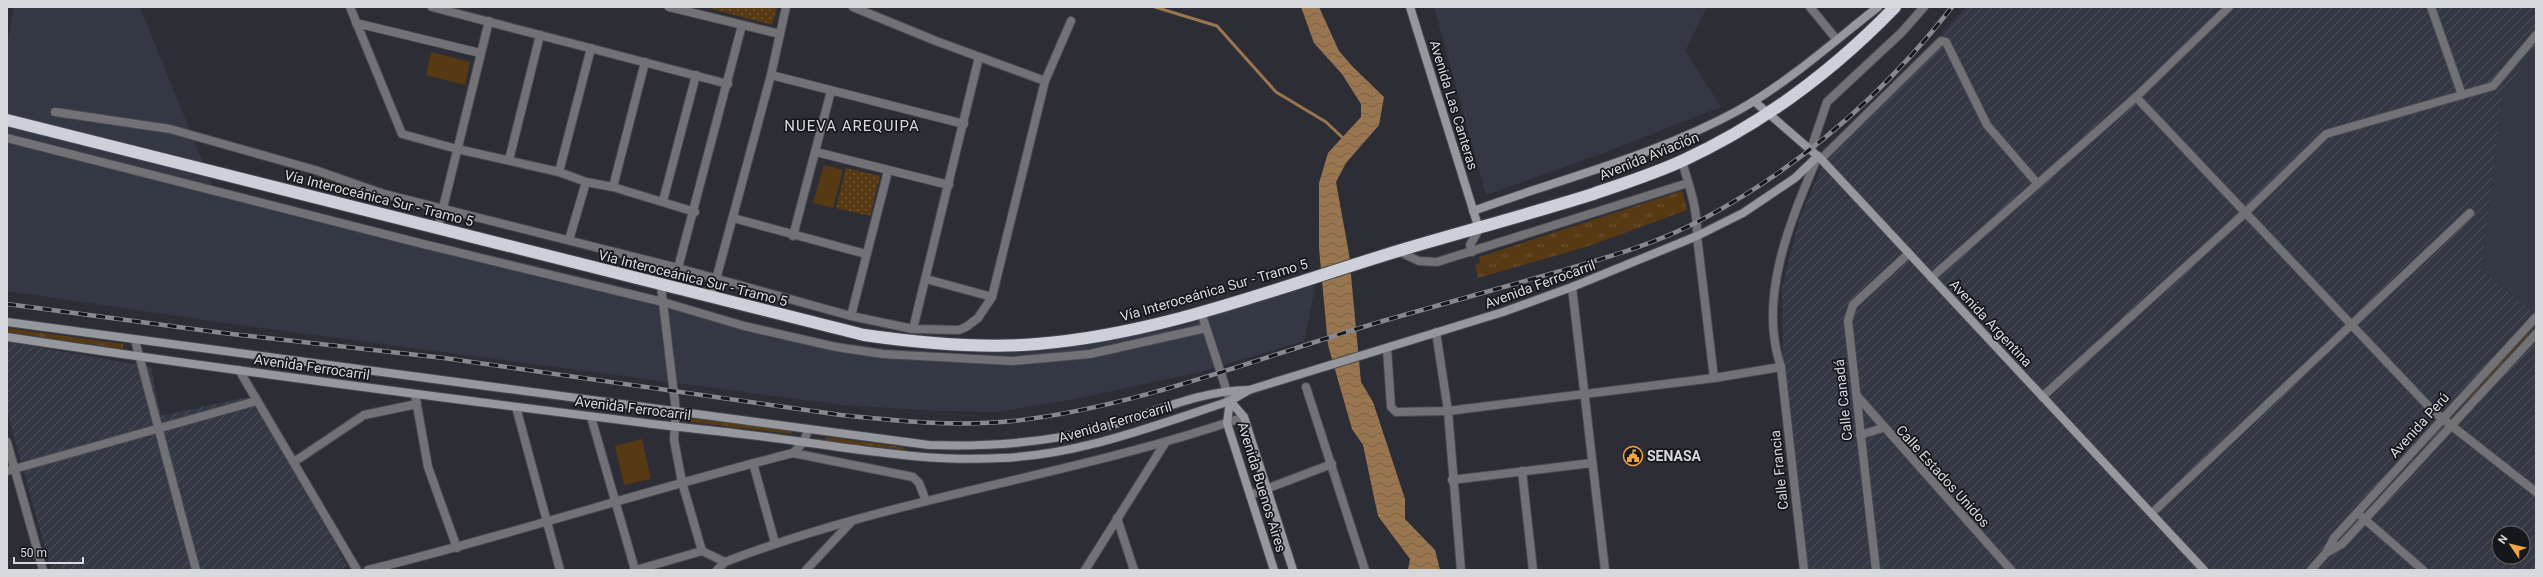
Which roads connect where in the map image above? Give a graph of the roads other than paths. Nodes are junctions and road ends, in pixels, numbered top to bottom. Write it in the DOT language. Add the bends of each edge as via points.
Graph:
graph roads {
  1 [pos="350,7"];
  2 [pos="432,7"];
  3 [pos="670,7"];
  4 [pos="786,7"];
  5 [pos="853,7"];
  6 [pos="1410,7"];
  7 [pos="1810,7"];
  8 [pos="1878,7"];
  9 [pos="1924,7"];
  10 [pos="2229,7"];
  11 [pos="2431,7"];
  12 [pos="1889,9"];
  13 [pos="1072,21"];
  14 [pos="356,22"];
  15 [pos="489,22"];
  16 [pos="742,25"];
  17 [pos="780,34"];
  18 [pos="540,35"];
  19 [pos="2536,35"];
  20 [pos="1837,40"];
  21 [pos="591,48"];
  22 [pos="480,52"];
  23 [pos="979,57"];
  24 [pos="644,62"];
  25 [pos="771,75"];
  26 [pos="696,76"];
  27 [pos="1045,81"];
  28 [pos="728,84"];
  29 [pos="831,90"];
  30 [pos="2462,95"];
  31 [pos="2136,97"];
  32 [pos="1754,101"];
  33 [pos="55,112"];
  34 [pos="1767,114"];
  35 [pos="7,120"];
  36 [pos="964,124"];
  37 [pos="7,138"];
  38 [pos="1811,149"];
  39 [pos="457,150"];
  40 [pos="816,152"];
  41 [pos="1820,158"];
  42 [pos="509,160"];
  43 [pos="1682,161"];
  44 [pos="888,171"];
  45 [pos="559,172"];
  46 [pos="586,182"];
  47 [pos="1688,183"];
  48 [pos="2037,183"];
  49 [pos="949,185"];
  50 [pos="612,187"];
  51 [pos="664,201"];
  52 [pos="442,208"];
  53 [pos="1473,211"];
  54 [pos="695,212"];
  55 [pos="2245,213"];
  56 [pos="2470,213"];
  57 [pos="733,218"];
  58 [pos="438,228"];
  59 [pos="1479,229"];
  60 [pos="793,236"];
  61 [pos="1697,236"];
  62 [pos="568,240"];
  63 [pos="1398,251"];
  64 [pos="1472,252"];
  65 [pos="1909,253"];
  66 [pos="866,254"];
  67 [pos="1375,258"];
  68 [pos="678,268"];
  69 [pos="1931,278"];
  70 [pos="926,279"];
  71 [pos="716,280"];
  72 [pos="661,286"];
  73 [pos="1572,287"];
  74 [pos="711,298"];
  75 [pos="992,298"];
  76 [pos="663,302"];
  77 [pos="1201,312"];
  78 [pos="851,316"];
  79 [pos="2536,318"];
  80 [pos="7,322"];
  81 [pos="2350,327"];
  82 [pos="1206,328"];
  83 [pos="913,329"];
  84 [pos="1436,332"];
  85 [pos="2536,334"];
  86 [pos="7,337"];
  87 [pos="135,340"];
  88 [pos="1387,348"];
  89 [pos="1776,351"];
  90 [pos="140,357"];
  91 [pos="1781,367"];
  92 [pos="239,370"];
  93 [pos="1764,370"];
  94 [pos="1714,378"];
  95 [pos="1306,387"];
  96 [pos="1226,390"];
  97 [pos="1249,390"];
  98 [pos="1585,393"];
  99 [pos="415,394"];
  100 [pos="1858,397"];
  101 [pos="2042,397"];
  102 [pos="256,401"];
  103 [pos="1230,401"];
  104 [pos="417,404"];
  105 [pos="516,407"];
  106 [pos="676,411"];
  107 [pos="1448,411"];
  108 [pos="591,417"];
  109 [pos="1244,417"];
  110 [pos="2443,418"];
  111 [pos="1227,423"];
  112 [pos="2452,425"];
  113 [pos="674,426"];
  114 [pos="1883,428"];
  115 [pos="157,429"];
  116 [pos="808,429"];
  117 [pos="1860,435"];
  118 [pos="7,442"];
  119 [pos="804,442"];
  120 [pos="1166,442"];
  121 [pos="793,453"];
  122 [pos="294,462"];
  123 [pos="753,463"];
  124 [pos="1592,463"];
  125 [pos="1332,464"];
  126 [pos="11,470"];
  127 [pos="1522,471"];
  128 [pos="1452,480"];
  129 [pos="682,482"];
  130 [pos="1266,488"];
  131 [pos="2536,492"];
  132 [pos="1250,495"];
  133 [pos="926,501"];
  134 [pos="615,502"];
  135 [pos="2357,512"];
  136 [pos="2152,513"];
  137 [pos="1117,518"];
  138 [pos="2365,519"];
  139 [pos="853,520"];
  140 [pos="547,523"];
  141 [pos="775,543"];
  142 [pos="458,548"];
  143 [pos="702,551"];
  144 [pos="2326,552"];
  145 [pos="725,562"];
  146 [pos="2420,569"];
  147 [pos="43,570"];
  148 [pos="196,570"];
  149 [pos="357,570"];
  150 [pos="368,570"];
  151 [pos="560,570"];
  152 [pos="635,570"];
  153 [pos="717,570"];
  154 [pos="806,570"];
  155 [pos="1085,570"];
  156 [pos="1134,570"];
  157 [pos="1274,570"];
  158 [pos="1292,570"];
  159 [pos="1365,570"];
  160 [pos="1461,570"];
  161 [pos="1534,570"];
  162 [pos="1605,570"];
  163 [pos="1804,570"];
  164 [pos="1876,570"];
  165 [pos="2011,570"];
  166 [pos="2204,570"];
  167 [pos="2310,570"];
  1 -- 14 [label="street"];
  2 -- 15 [label="street"];
  3 -- 16 [label="street"];
  4 -- 17 [label="street"];
  5 -- 23 [label="street"];
  6 -- 53 [label="main road, Avenida Las Canteras"];
  7 -- 20 [label="street"];
  8 -- 20 [label="main road"];
  9 -- 38 [label="street" via="1902,32 1827,102"];
  10 -- 31 [label="street"];
  11 -- 30 [label="street"];
  12 -- 34 [label="highway, Avenida Aviación" via="1821,75"];
  13 -- 27 [label="street"];
  14 -- 22 [label="street"];
  14 -- 39 [label="street" via="402,134"];
  15 -- 18 [label="street"];
  15 -- 22 [label="street"];
  16 -- 17 [label="street"];
  16 -- 28 [label="street"];
  17 -- 25 [label="street"];
  18 -- 21 [label="street"];
  18 -- 42 [label="street"];
  19 -- 30 [label="street" via="2493,86"];
  20 -- 32 [label="main road" via="1812,61"];
  21 -- 24 [label="street"];
  21 -- 45 [label="street"];
  22 -- 39 [label="street"];
  23 -- 27 [label="street"];
  23 -- 36 [label="street"];
  24 -- 26 [label="street"];
  24 -- 50 [label="street"];
  25 -- 29 [label="street"];
  25 -- 57 [label="street"];
  26 -- 28 [label="street"];
  26 -- 51 [label="street"];
  27 -- 75 [label="street"];
  28 -- 54 [label="street"];
  29 -- 36 [label="street"];
  29 -- 40 [label="street"];
  30 -- 55 [label="street" via="2326,134"];
  31 -- 48 [label="street"];
  31 -- 55 [label="street"];
  32 -- 34 [label="main road, Avenida Argentina"];
  32 -- 53 [label="main road" via="1710,125 1640,156"];
  33 -- 52 [label="street" via="170,129 315,170 384,194"];
  34 -- 38 [label="main road, Avenida Argentina"];
  34 -- 43 [label="highway, Avenida Aviación"];
  35 -- 58 [label="highway, Vía Interoceánica Sur - Tramo 5"];
  36 -- 49 [label="street"];
  37 -- 76 [label="street"];
  38 -- 41 [label="main road, Avenida Argentina"];
  39 -- 42 [label="street"];
  39 -- 52 [label="street"];
  40 -- 44 [label="street"];
  40 -- 60 [label="street"];
  41 -- 48 [label="street" via="1941,41 1946,42 1986,125"];
  41 -- 61 [label="main road, Avenida Ferrocarril" via="1743,214"];
  41 -- 65 [label="main road, Avenida Argentina"];
  41 -- 89 [label="street, Calle Francia" via="1795,209 1780,265 1774,312 1773,339"];
  42 -- 45 [label="street"];
  43 -- 47 [label="street"];
  43 -- 59 [label="highway, Avenida Aviación" via="1635,180"];
  44 -- 49 [label="street"];
  44 -- 66 [label="street"];
  45 -- 46 [label="street"];
  46 -- 50 [label="street"];
  46 -- 62 [label="street"];
  47 -- 61 [label="street" via="1698,222"];
  47 -- 64 [label="street"];
  48 -- 69 [label="street"];
  49 -- 70 [label="street"];
  50 -- 51 [label="street"];
  51 -- 54 [label="street"];
  52 -- 58 [label="street"];
  52 -- 62 [label="street"];
  53 -- 59 [label="main road, Avenida Las Canteras"];
  54 -- 68 [label="street"];
  55 -- 81 [label="street"];
  55 -- 101 [label="street"];
  56 -- 81 [label="street"];
  57 -- 60 [label="street"];
  57 -- 71 [label="street"];
  58 -- 72 [label="highway, Vía Interoceánica Sur - Tramo 5"];
  59 -- 63 [label="highway, Avenida Aviación"];
  59 -- 64 [label="street" via="1470,245"];
  60 -- 66 [label="street"];
  61 -- 73 [label="main road, Avenida Ferrocarril"];
  61 -- 94 [label="street"];
  62 -- 68 [label="street"];
  63 -- 64 [label="street" via="1419,261 1437,262"];
  63 -- 67 [label="highway, Avenida Aviación"];
  65 -- 69 [label="main road, Avenida Argentina"];
  65 -- 100 [label="street, Calle Canadá" via="1853,305 1849,313"];
  66 -- 78 [label="street"];
  67 -- 77 [label="highway, Vía Interoceánica Sur - Tramo 5"];
  68 -- 71 [label="street"];
  69 -- 101 [label="main road, Avenida Argentina"];
  70 -- 75 [label="street"];
  70 -- 83 [label="street"];
  71 -- 74 [label="street"];
  71 -- 78 [label="street"];
  72 -- 74 [label="highway, Vía Interoceánica Sur - Tramo 5"];
  72 -- 76 [label="street"];
  73 -- 84 [label="main road, Avenida Ferrocarril" via="1503,312"];
  73 -- 98 [label="street"];
  74 -- 77 [label="highway, Vía Interoceánica Sur - Tramo 5" via="864,335 902,340 998,345 1091,338"];
  75 -- 83 [label="street" via="978,318 966,328"];
  76 -- 82 [label="street" via="744,326 836,347 882,354 1012,361 1090,354"];
  76 -- 106 [label="street"];
  77 -- 82 [label="street"];
  78 -- 83 [label="street"];
  79 -- 110 [label="street, Avenida Perú"];
  80 -- 87 [label="main road, Avenida Ferrocarril"];
  81 -- 110 [label="street" via="2434,412"];
  81 -- 136 [label="street"];
  82 -- 96 [label="street"];
  84 -- 88 [label="main road, Avenida Ferrocarril"];
  84 -- 107 [label="street"];
  85 -- 112 [label="street, Avenida Perú"];
  86 -- 90 [label="main road, Avenida Ferrocarril"];
  87 -- 90 [label="street"];
  87 -- 106 [label="main road, Avenida Ferrocarril"];
  88 -- 97 [label="main road, Avenida Ferrocarril"];
  88 -- 107 [label="street" via="1393,411"];
  89 -- 91 [label="street, Calle Francia"];
  89 -- 93 [label="street" via="1772,362"];
  90 -- 92 [label="main road, Avenida Ferrocarril"];
  90 -- 115 [label="street"];
  91 -- 93 [label="street"];
  91 -- 163 [label="street, Calle Francia"];
  92 -- 99 [label="main road, Avenida Ferrocarril"];
  92 -- 102 [label="street"];
  93 -- 94 [label="street"];
  94 -- 98 [label="street"];
  95 -- 125 [label="street"];
  96 -- 97 [label="main road, Avenida Ferrocarril"];
  96 -- 103 [label="street"];
  96 -- 116 [label="main road, Avenida Ferrocarril" via="1103,428 1001,445 929,445"];
  97 -- 103 [label="main road, Avenida Ferrocarril"];
  98 -- 107 [label="street"];
  98 -- 124 [label="street"];
  99 -- 104 [label="street"];
  99 -- 105 [label="main road, Avenida Ferrocarril"];
  100 -- 114 [label="street, Calle Estados Unidos"];
  100 -- 117 [label="street, Calle Canadá"];
  101 -- 136 [label="main road, Avenida Argentina"];
  102 -- 115 [label="street"];
  102 -- 122 [label="street"];
  103 -- 109 [label="main road, Avenida Buenos Aires"];
  103 -- 111 [label="main road, Avenida Buenos Aires"];
  103 -- 119 [label="main road, Avenida Ferrocarril" via="1102,442 1002,458 934,459 870,453"];
  104 -- 122 [label="street" via="364,415"];
  104 -- 142 [label="street" via="428,467"];
  105 -- 108 [label="main road, Avenida Ferrocarril"];
  105 -- 140 [label="street"];
  106 -- 113 [label="street"];
  106 -- 116 [label="main road, Avenida Ferrocarril"];
  107 -- 128 [label="street"];
  108 -- 113 [label="main road, Avenida Ferrocarril"];
  108 -- 134 [label="street"];
  109 -- 111 [label="street"];
  109 -- 130 [label="main road, Avenida Buenos Aires"];
  110 -- 112 [label="street"];
  110 -- 135 [label="street, Avenida Perú"];
  111 -- 120 [label="street"];
  111 -- 132 [label="main road, Avenida Buenos Aires"];
  112 -- 131 [label="street"];
  112 -- 138 [label="street, Avenida Perú"];
  113 -- 119 [label="main road, Avenida Ferrocarril"];
  113 -- 129 [label="street"];
  114 -- 117 [label="street"];
  114 -- 165 [label="street, Calle Estados Unidos"];
  115 -- 126 [label="street"];
  115 -- 148 [label="street"];
  116 -- 119 [label="street"];
  117 -- 164 [label="street, Calle Canadá"];
  118 -- 126 [label="street"];
  119 -- 121 [label="street"];
  120 -- 133 [label="street"];
  120 -- 137 [label="street"];
  121 -- 123 [label="street"];
  121 -- 133 [label="street" via="913,477 919,483"];
  122 -- 149 [label="street"];
  123 -- 129 [label="street"];
  123 -- 141 [label="street"];
  124 -- 127 [label="street"];
  124 -- 162 [label="street"];
  125 -- 130 [label="street"];
  125 -- 159 [label="street"];
  126 -- 147 [label="street"];
  127 -- 128 [label="street"];
  127 -- 161 [label="street"];
  128 -- 160 [label="street"];
  129 -- 134 [label="street"];
  129 -- 143 [label="street"];
  130 -- 132 [label="street"];
  130 -- 158 [label="main road, Avenida Buenos Aires"];
  132 -- 157 [label="main road, Avenida Buenos Aires"];
  133 -- 139 [label="street"];
  134 -- 140 [label="street"];
  134 -- 152 [label="street"];
  135 -- 138 [label="street"];
  135 -- 144 [label="street, Avenida Perú" via="2334,538"];
  136 -- 166 [label="main road, Avenida Argentina"];
  137 -- 155 [label="street"];
  137 -- 156 [label="street"];
  138 -- 144 [label="street, Avenida Perú" via="2342,544"];
  138 -- 146 [label="street"];
  139 -- 141 [label="street"];
  139 -- 154 [label="street"];
  140 -- 142 [label="street"];
  140 -- 151 [label="street"];
  141 -- 145 [label="street"];
  142 -- 150 [label="street"];
  143 -- 145 [label="street"];
  143 -- 152 [label="street"];
  144 -- 167 [label="street, Avenida Perú"];
  145 -- 153 [label="street"];
}
